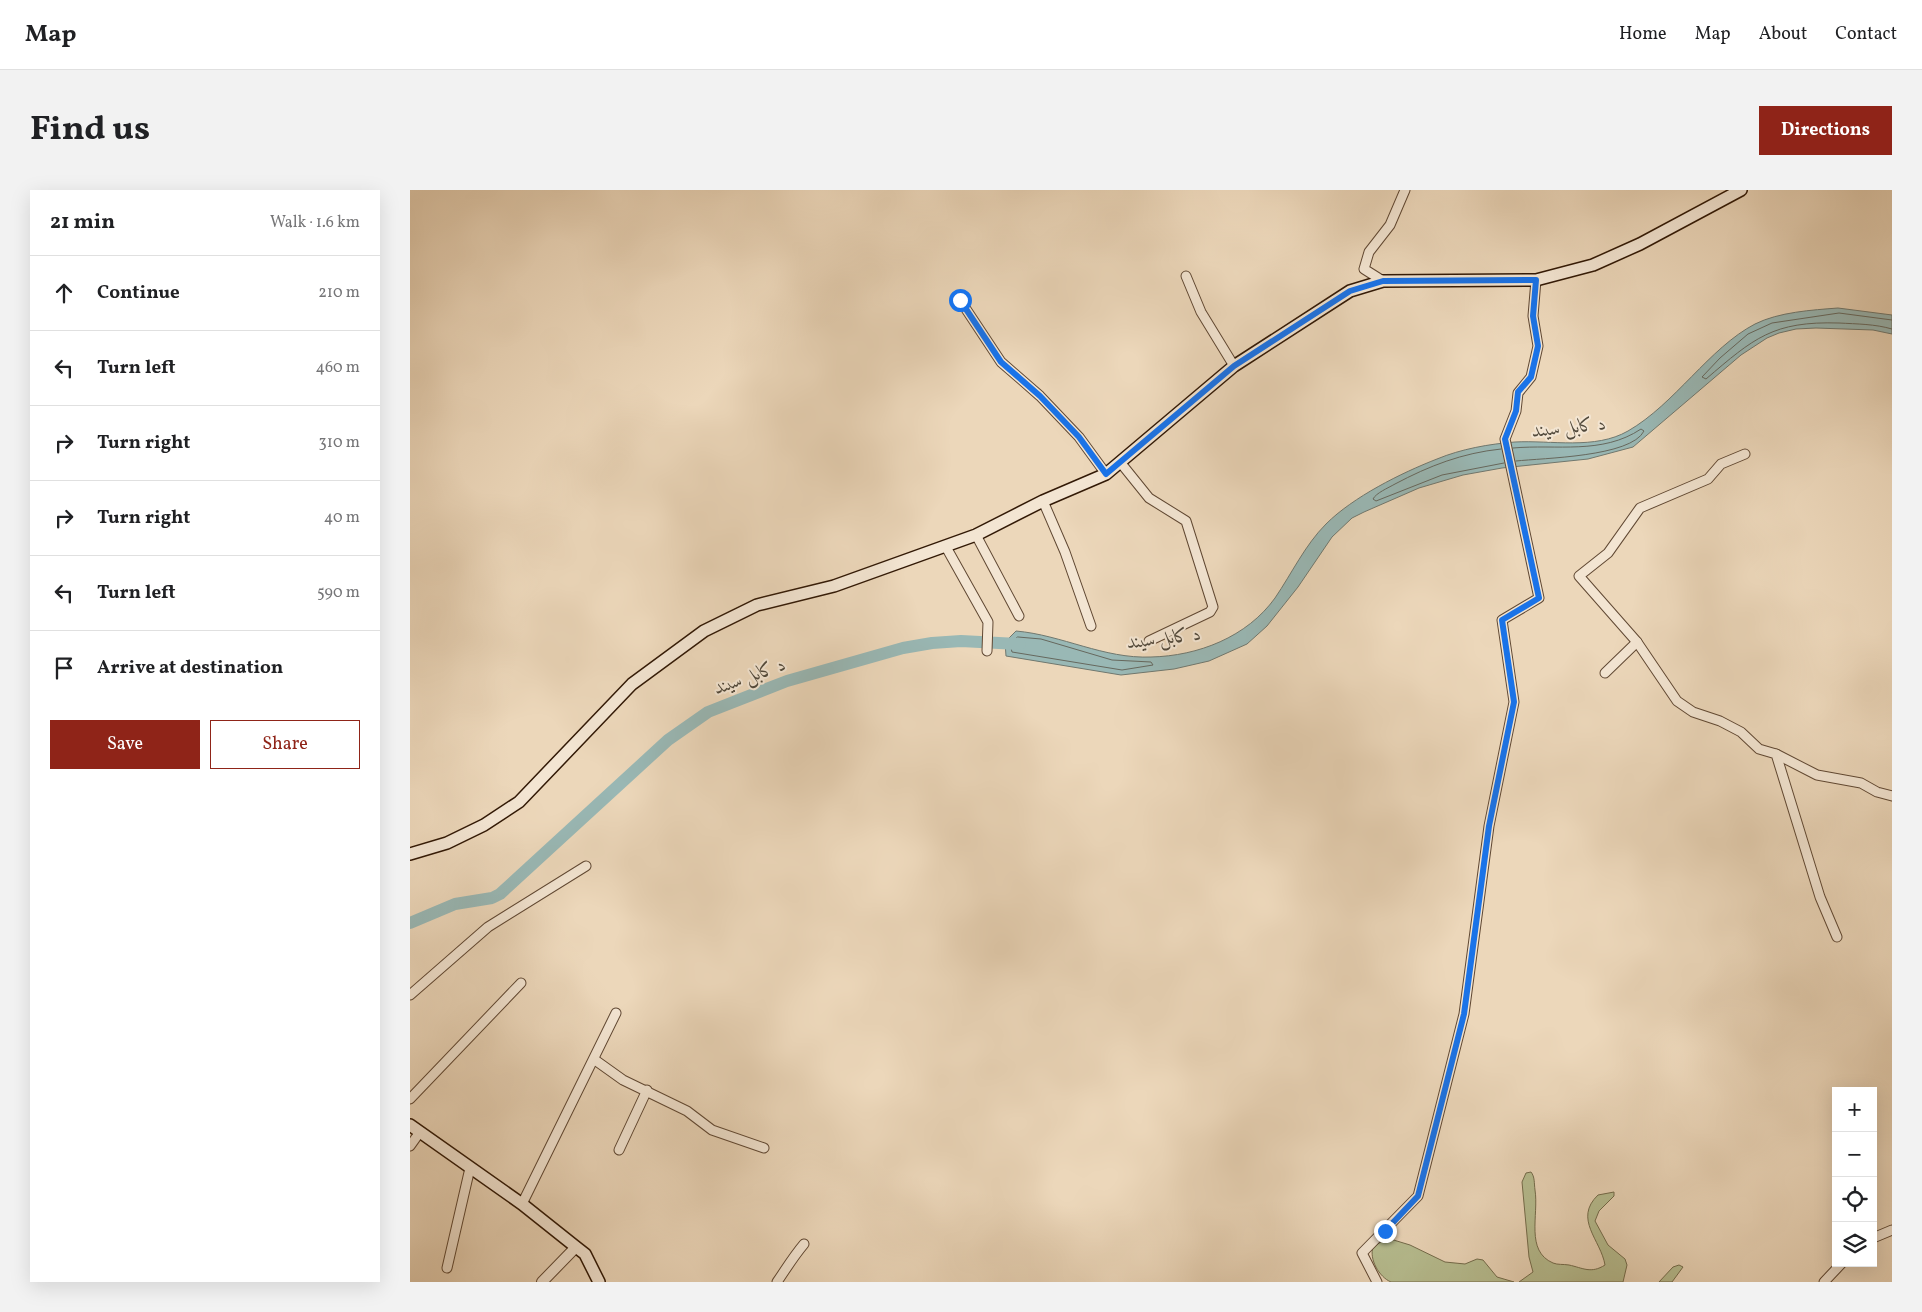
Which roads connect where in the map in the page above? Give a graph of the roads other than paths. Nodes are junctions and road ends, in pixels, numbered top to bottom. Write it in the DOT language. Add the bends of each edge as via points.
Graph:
graph roads {
  1 [pos="1405,190"];
  2 [pos="1742,190"];
  3 [pos="1186,276"];
  4 [pos="1536,280"];
  5 [pos="1383,281"];
  6 [pos="960,300"];
  7 [pos="1234,366"];
  8 [pos="1745,454"];
  9 [pos="1120,462"];
  10 [pos="1106,474"];
  11 [pos="1043,501"];
  12 [pos="976,536"];
  13 [pos="946,547"];
  14 [pos="1019,616"];
  15 [pos="1091,626"];
  16 [pos="1149,641"];
  17 [pos="1637,642"];
  18 [pos="987,651"];
  19 [pos="1605,673"];
  20 [pos="1776,754"];
  21 [pos="1892,796"];
  22 [pos="410,854"];
  23 [pos="586,866"];
  24 [pos="1837,937"];
  25 [pos="521,983"];
  26 [pos="410,995"];
  27 [pos="616,1013"];
  28 [pos="595,1060"];
  29 [pos="647,1090"];
  30 [pos="410,1099"];
  31 [pos="410,1125"];
  32 [pos="420,1132"];
  33 [pos="410,1146"];
  34 [pos="764,1148"];
  35 [pos="619,1150"];
  36 [pos="470,1168"];
  37 [pos="522,1204"];
  38 [pos="1892,1230"];
  39 [pos="1877,1236"];
  40 [pos="804,1244"];
  41 [pos="576,1246"];
  42 [pos="1838,1267"];
  43 [pos="447,1268"];
  44 [pos="542,1282"];
  45 [pos="599,1282"];
  46 [pos="777,1282"];
  47 [pos="1377,1282"];
  48 [pos="1824,1282"];
  1 -- 5 [label="street" via="1390,225 1369,252 1364,268"];
  2 -- 4 [label="main road" via="1593,265"];
  3 -- 7 [label="street" via="1200,312"];
  4 -- 5 [label="main road"];
  4 -- 47 [label="street" via="1533,316 1538,346 1531,377 1518,392 1516,411 1505,439 1539,598 1502,620 1514,702 1489,826 1464,1014 1418,1196 1362,1253"];
  5 -- 7 [label="main road" via="1350,291"];
  6 -- 10 [label="street" via="1001,362 1040,396 1079,437"];
  7 -- 9 [label="main road"];
  8 -- 17 [label="street" via="1721,464 1708,479 1640,508 1608,553 1579,576"];
  9 -- 10 [label="main road"];
  9 -- 16 [label="street" via="1150,498 1186,522 1213,607 1210,612"];
  10 -- 11 [label="main road"];
  11 -- 12 [label="main road"];
  11 -- 15 [label="street"];
  12 -- 13 [label="main road"];
  12 -- 14 [label="street"];
  13 -- 18 [label="street" via="988,622"];
  13 -- 22 [label="main road" via="834,586 757,605 704,631 632,684 519,802 484,825 447,843"];
  17 -- 19 [label="street"];
  17 -- 20 [label="street" via="1677,701 1693,712 1741,732 1759,749"];
  20 -- 21 [label="street" via="1817,775 1861,783"];
  20 -- 24 [label="street" via="1820,897"];
  23 -- 26 [label="street" via="488,927"];
  25 -- 30 [label="street"];
  27 -- 28 [label="street"];
  28 -- 29 [label="street" via="623,1080"];
  28 -- 37 [label="street"];
  29 -- 34 [label="street" via="687,1110 712,1130"];
  29 -- 35 [label="street"];
  31 -- 32 [label="main road"];
  32 -- 33 [label="street"];
  32 -- 36 [label="main road"];
  36 -- 37 [label="main road"];
  36 -- 43 [label="street"];
  37 -- 41 [label="main road"];
  38 -- 39 [label="street"];
  40 -- 46 [label="street"];
  41 -- 44 [label="street"];
  41 -- 45 [label="main road" via="585,1254"];
  42 -- 48 [label="street"];
}
